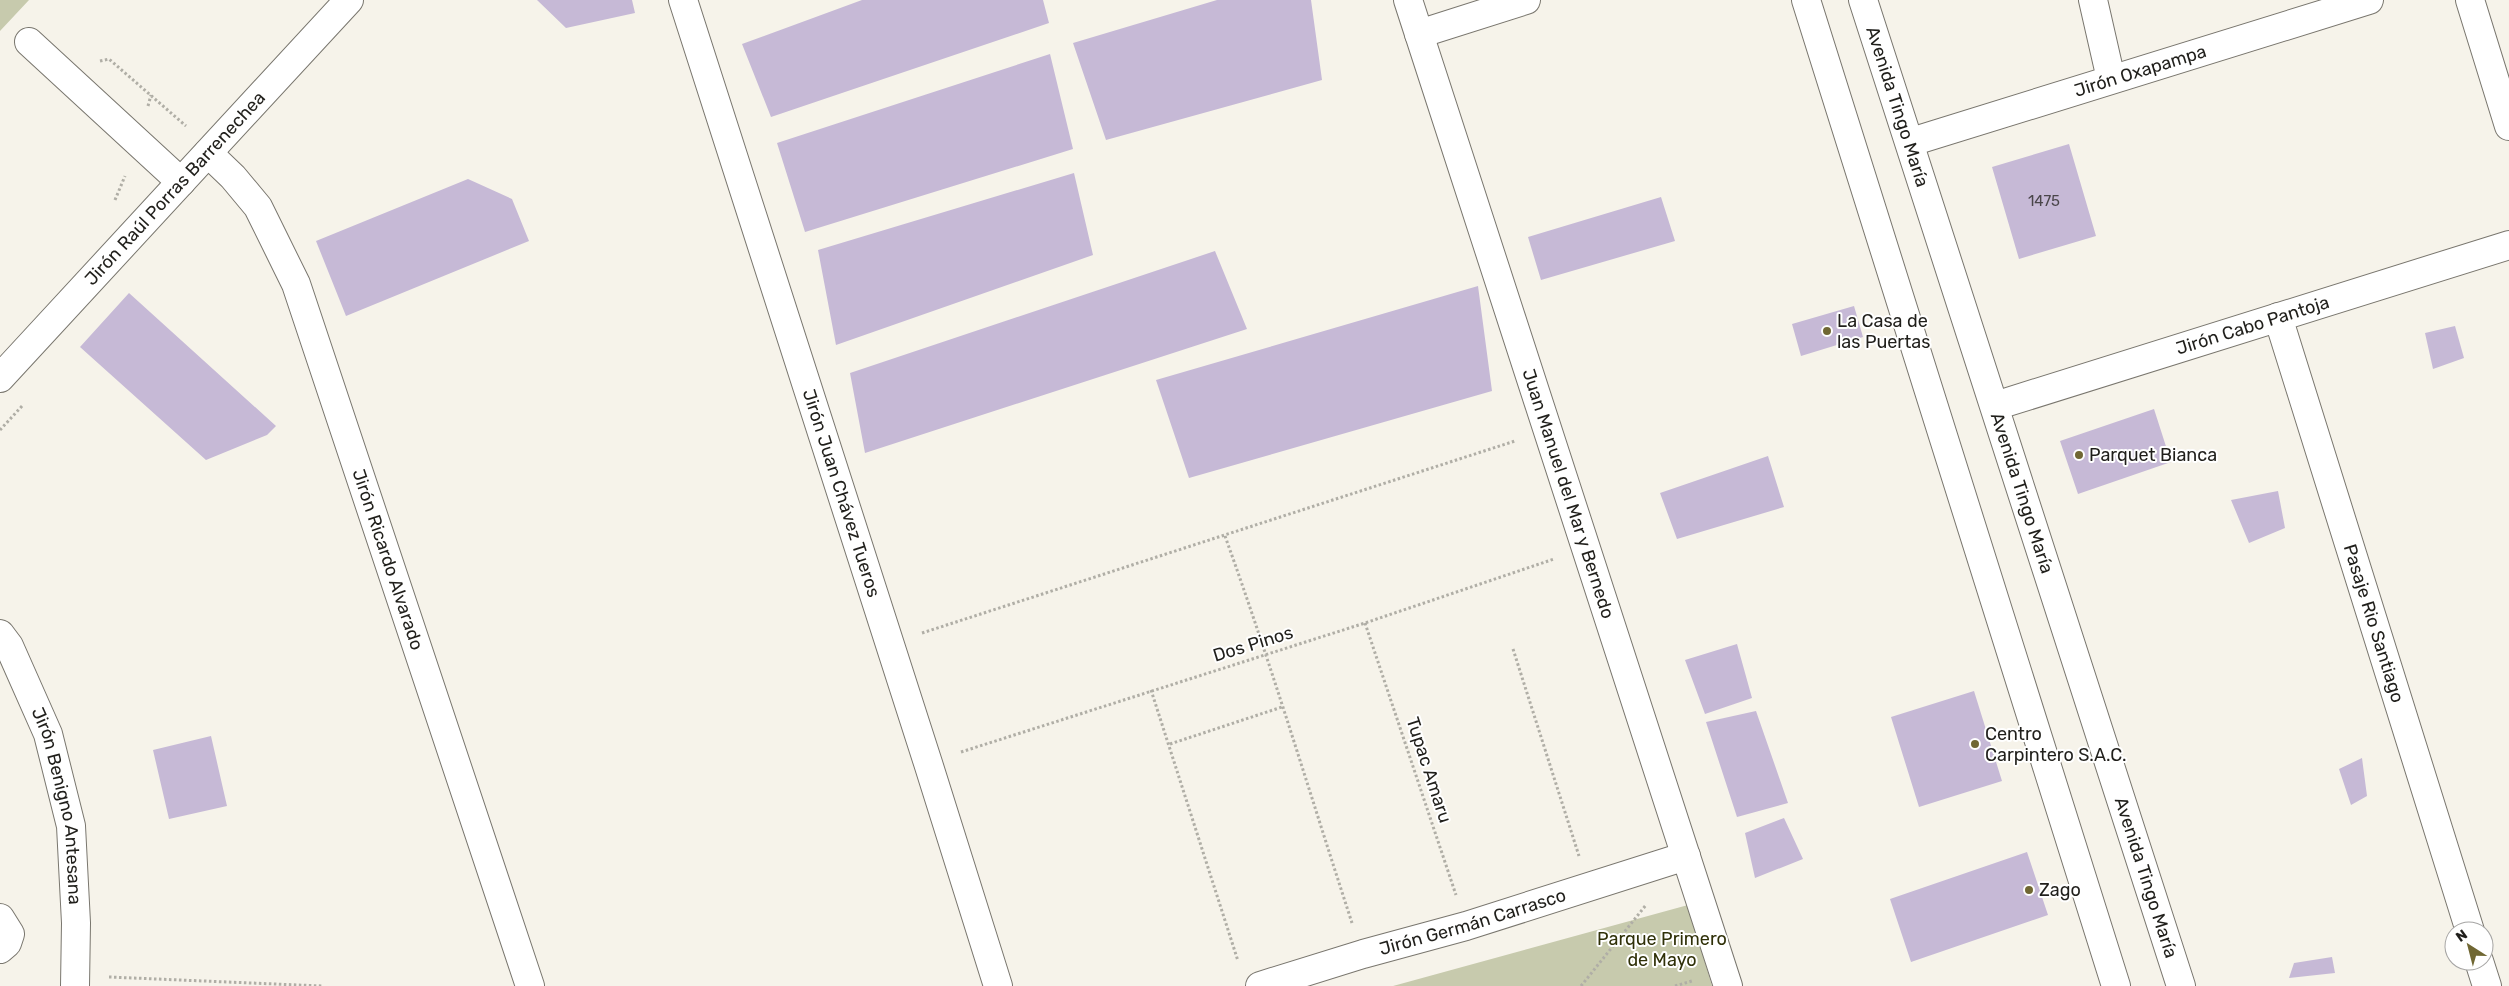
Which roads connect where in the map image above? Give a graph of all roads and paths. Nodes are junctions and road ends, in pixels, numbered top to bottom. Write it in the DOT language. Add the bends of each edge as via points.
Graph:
graph roads {
  1 [pos="349,0"];
  2 [pos="683,0"];
  3 [pos="1408,0"];
  4 [pos="1526,0"];
  5 [pos="1806,0"];
  6 [pos="1863,0"];
  7 [pos="2093,0"];
  8 [pos="2369,0"];
  9 [pos="2470,0"];
  10 [pos="1419,34"];
  11 [pos="29,42"];
  12 [pos="2111,79"];
  13 [pos="2509,126"];
  14 [pos="1911,142"];
  15 [pos="208,153"];
  16 [pos="181,182"];
  17 [pos="2509,245"];
  18 [pos="2278,317"];
  19 [pos="0,378"];
  20 [pos="1995,406"];
  21 [pos="1547,432"];
  22 [pos="1225,536"];
  23 [pos="1585,548"];
  24 [pos="1365,623"];
  25 [pos="0,634"];
  26 [pos="889,642"];
  27 [pos="1513,649"];
  28 [pos="1267,654"];
  29 [pos="1151,690"];
  30 [pos="1282,707"];
  31 [pos="1170,744"];
  32 [pos="928,763"];
  33 [pos="1686,856"];
  34 [pos="1589,888"];
  35 [pos="1649,902"];
  36 [pos="0,918"];
  37 [pos="2467,921"];
  38 [pos="1466,926"];
  39 [pos="0,950"];
  40 [pos="1363,954"];
  41 [pos="1240,967"];
  42 [pos="2482,971"];
  43 [pos="75,981"];
  44 [pos="322,986"];
  45 [pos="530,986"];
  46 [pos="998,986"];
  47 [pos="1260,986"];
  48 [pos="1581,986"];
  49 [pos="1728,986"];
  50 [pos="2116,986"];
  51 [pos="2180,986"];
  52 [pos="2487,986"];
  1 -- 15 [label="street, Jirón Raúl Porras Barrenechea"];
  2 -- 26 [label="street, Jirón Juan Chávez Tueros"];
  3 -- 10 [label="street, Juan Manuel del Mar y Bernedo"];
  4 -- 10 [label="street"];
  5 -- 50 [label="street"];
  6 -- 14 [label="street, Avenida Tingo María"];
  7 -- 12 [label="street"];
  8 -- 12 [label="street, Jirón Oxapampa"];
  9 -- 13 [label="street"];
  10 -- 21 [label="street, Juan Manuel del Mar y Bernedo"];
  11 -- 16 [label="street"];
  12 -- 14 [label="street, Jirón Oxapampa"];
  14 -- 20 [label="street, Avenida Tingo María"];
  15 -- 16 [label="street, Jirón Raúl Porras Barrenechea"];
  15 -- 45 [label="street, Jirón Ricardo Alvarado" via="258,207 296,284"];
  16 -- 19 [label="street, Jirón Raúl Porras Barrenechea"];
  17 -- 18 [label="street, Jirón Cabo Pantoja"];
  18 -- 20 [label="street, Jirón Cabo Pantoja"];
  18 -- 37 [label="street, Pasaje Rio Santiago"];
  20 -- 51 [label="street, Avenida Tingo María"];
  21 -- 22 [label="path" via="1482,450"];
  21 -- 23 [label="street, Juan Manuel del Mar y Bernedo"];
  22 -- 26 [label="path"];
  22 -- 28 [label="path"];
  23 -- 24 [label="path, Dos Pinos"];
  23 -- 33 [label="street, Juan Manuel del Mar y Bernedo"];
  24 -- 28 [label="path, Dos Pinos"];
  24 -- 38 [label="path, Tupac Amaru"];
  25 -- 43 [label="street, Jirón Benigno Antesana" via="48,734 71,826"];
  26 -- 32 [label="street, Jirón Juan Chávez Tueros"];
  27 -- 34 [label="path"];
  28 -- 29 [label="path, Dos Pinos"];
  28 -- 30 [label="path"];
  29 -- 31 [label="path"];
  29 -- 32 [label="path, Dos Pinos"];
  30 -- 31 [label="path"];
  30 -- 40 [label="path"];
  31 -- 41 [label="path"];
  32 -- 46 [label="street, Jirón Juan Chávez Tueros"];
  33 -- 34 [label="street, Jirón Germán Carrasco"];
  33 -- 49 [label="street, Juan Manuel del Mar y Bernedo"];
  34 -- 38 [label="street, Jirón Germán Carrasco"];
  35 -- 48 [label="path"];
  36 -- 39 [label="street" via="10,934"];
  38 -- 40 [label="street, Jirón Germán Carrasco"];
  40 -- 47 [label="street, Jirón Germán Carrasco"];
  42 -- 52 [label="street"];
  43 -- 44 [label="path"];
}
